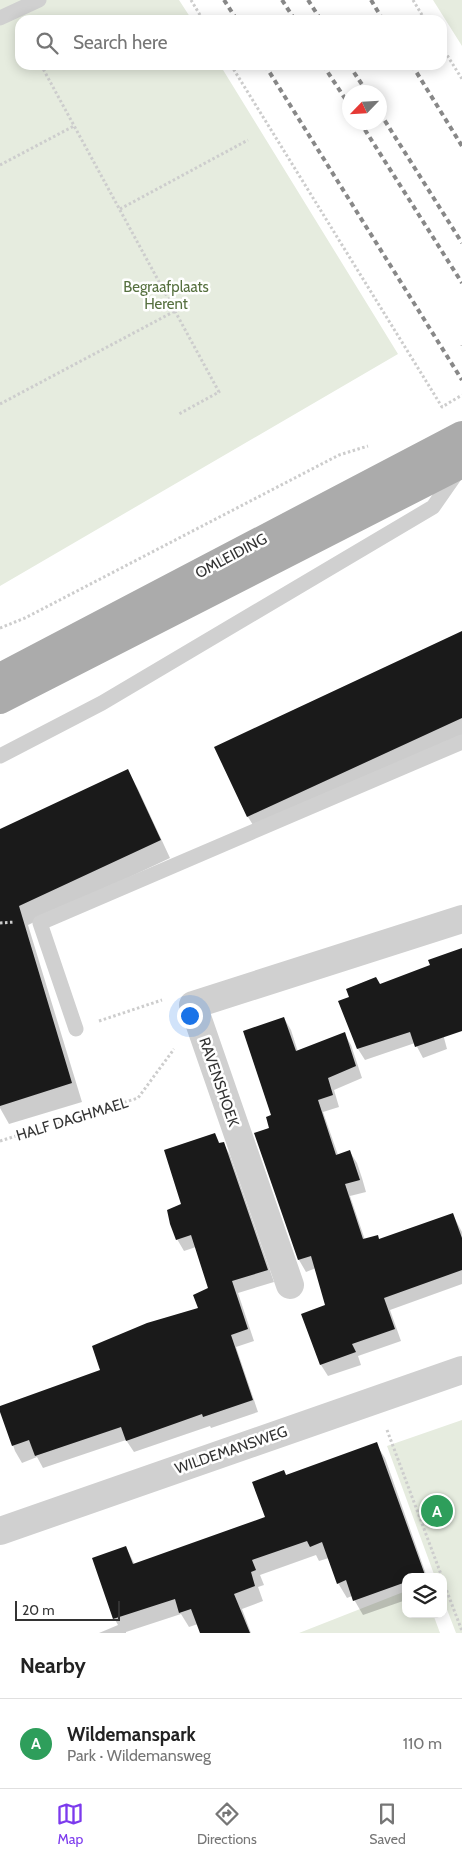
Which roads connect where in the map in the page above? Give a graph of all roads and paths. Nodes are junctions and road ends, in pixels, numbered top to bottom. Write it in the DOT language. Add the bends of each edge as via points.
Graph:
graph roads {
  1 [pos="40,0"];
  2 [pos="191,0"];
  3 [pos="413,0"];
  4 [pos="200,15"];
  5 [pos="422,15"];
  6 [pos="0,18"];
  7 [pos="447,55"];
  8 [pos="44,70"];
  9 [pos="234,70"];
  10 [pos="462,79"];
  11 [pos="74,126"];
  12 [pos="248,140"];
  13 [pos="0,166"];
  14 [pos="120,209"];
  15 [pos="175,311"];
  16 [pos="462,395"];
  17 [pos="0,404"];
  18 [pos="179,414"];
  19 [pos="462,435"];
  20 [pos="374,444"];
  21 [pos="462,464"];
  22 [pos="0,628"];
  23 [pos="0,677"];
  24 [pos="0,700"];
  25 [pos="462,742"];
  26 [pos="0,756"];
  27 [pos="462,919"];
  28 [pos="197,1017"];
  29 [pos="76,1029"];
  30 [pos="0,1141"];
  31 [pos="290,1284"];
  32 [pos="462,1370"];
  33 [pos="375,1399"];
  34 [pos="0,1531"];
  35 [pos="440,1573"];
  36 [pos="447,1591"];
  37 [pos="462,1629"];
  1 -- 6 [label="lane"];
  2 -- 4 [label="path"];
  3 -- 5 [label="path"];
  7 -- 10 [label="path"];
  8 -- 11 [label="path"];
  9 -- 16 [label="path" via="442,406"];
  11 -- 13 [label="path"];
  11 -- 14 [label="path"];
  12 -- 14 [label="path"];
  14 -- 15 [label="path"];
  15 -- 17 [label="path"];
  15 -- 18 [label="path" via="219,392"];
  19 -- 23 [label="main road, OMLEIDING"];
  20 -- 22 [label="path" via="339,455"];
  21 -- 24 [label="main road, OMLEIDING"];
  21 -- 26 [label="lane" via="433,508 102,703"];
  25 -- 29 [label="lane" via="40,923"];
  27 -- 28 [label="street"];
  28 -- 29 [label="path" via="172,997"];
  28 -- 30 [label="path, HALF DAGHMAEL" via="138,1098"];
  28 -- 31 [label="street, RAVENSHOEK"];
  32 -- 33 [label="street, WILDEMANSWEG"];
  33 -- 34 [label="street, WILDEMANSWEG"];
  33 -- 35 [label="path"];
  36 -- 37 [label="path"];
}
